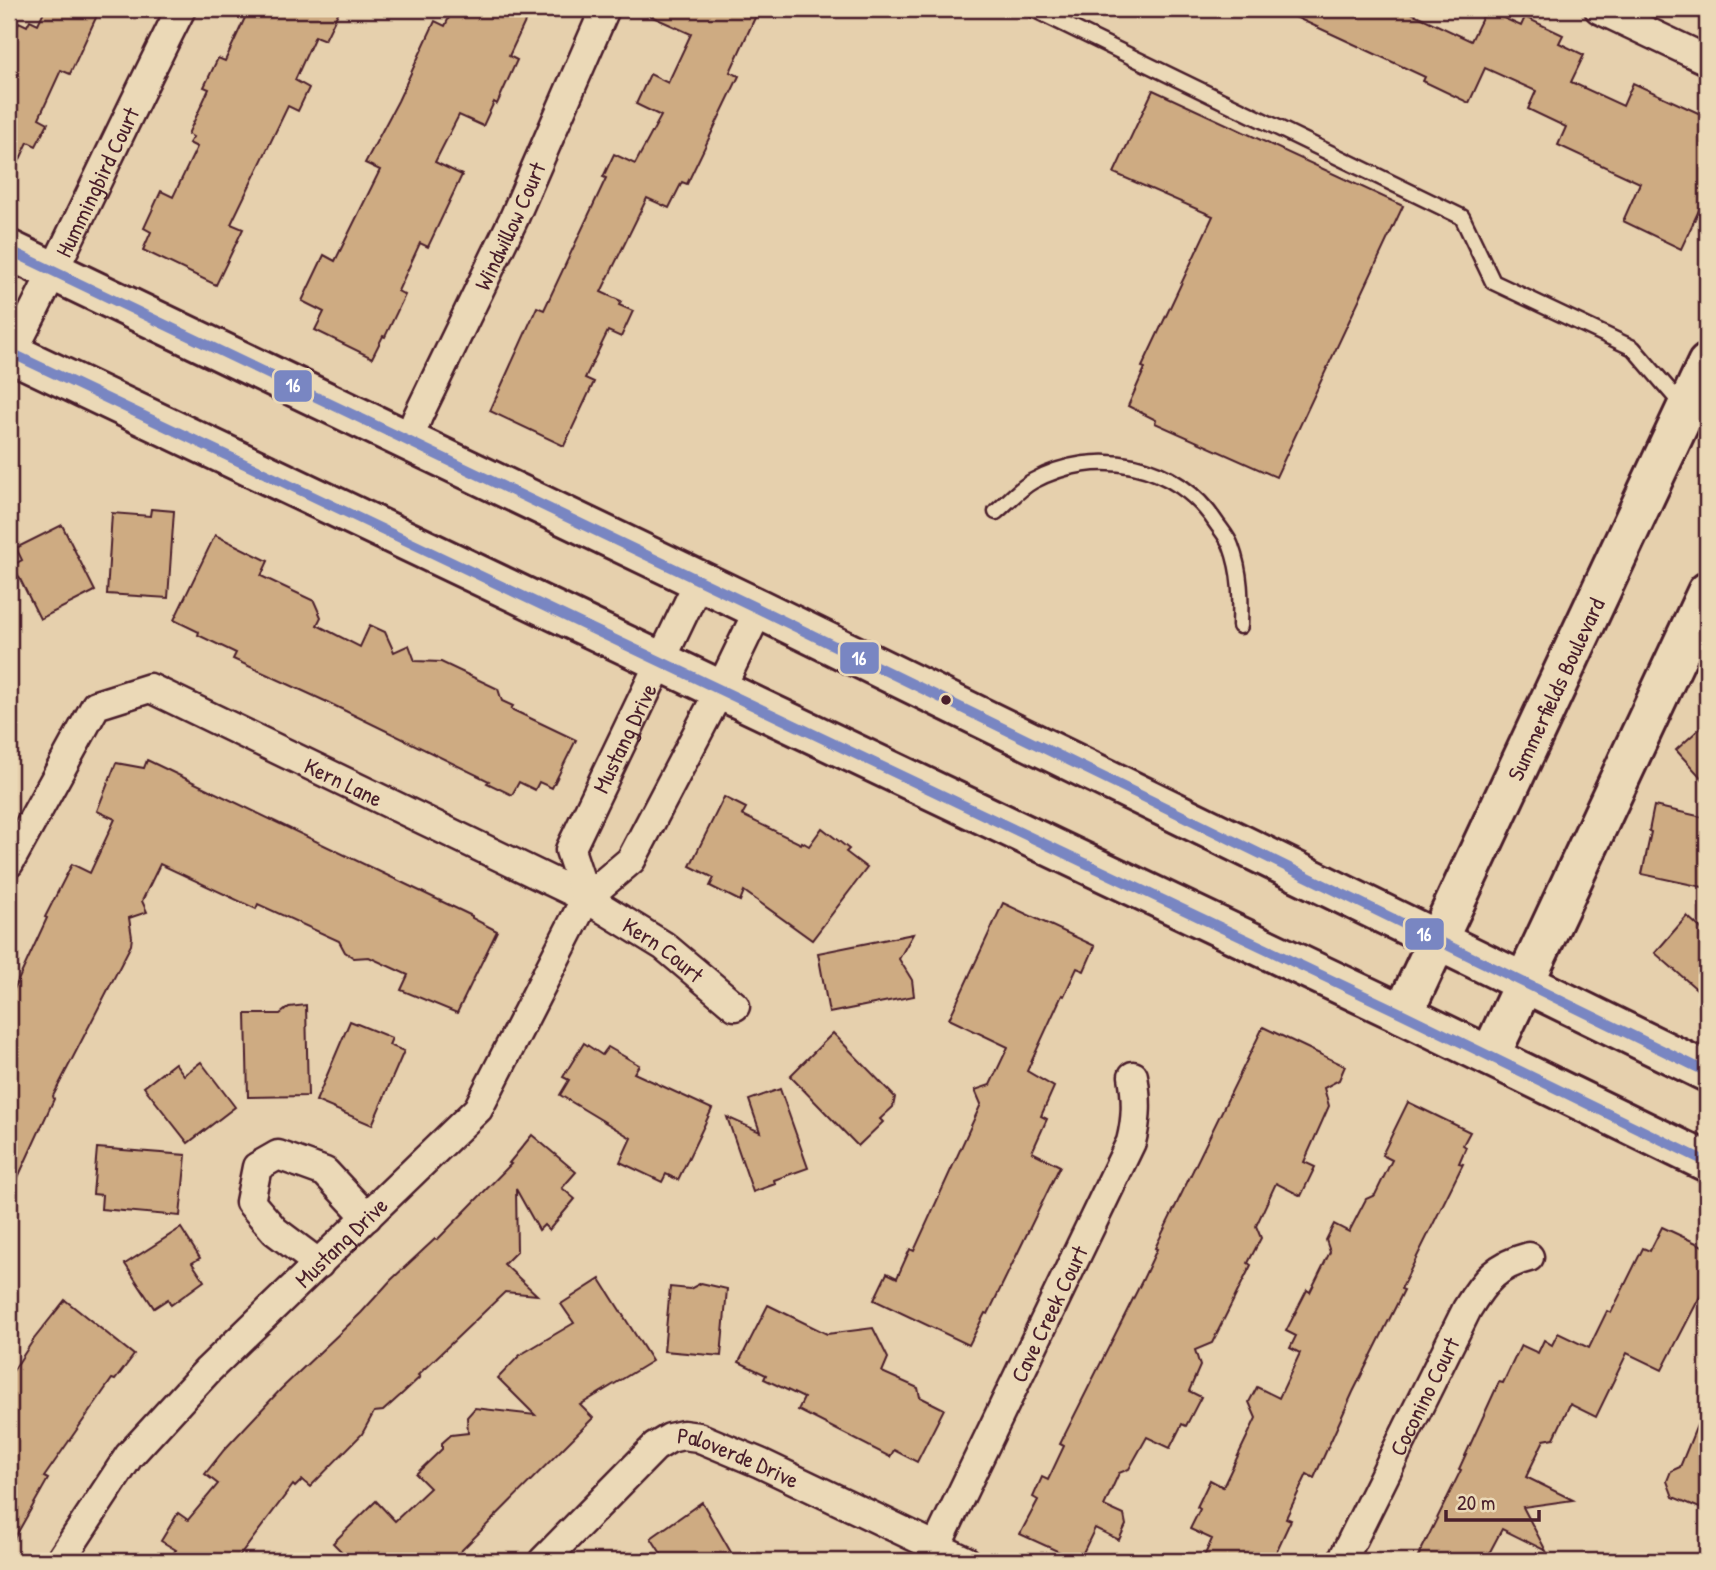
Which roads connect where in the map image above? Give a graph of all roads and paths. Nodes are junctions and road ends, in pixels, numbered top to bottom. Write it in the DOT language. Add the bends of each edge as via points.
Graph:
graph roads {
  1 [pos="181,9"];
  2 [pos="605,9"];
  3 [pos="1032,9"];
  4 [pos="1599,9"];
  5 [pos="1707,60"];
  6 [pos="9,250"];
  7 [pos="54,272"];
  8 [pos="10,353"];
  9 [pos="1707,364"];
  10 [pos="1697,414"];
  11 [pos="408,441"];
  12 [pos="996,512"];
  13 [pos="699,581"];
  14 [pos="1707,592"];
  15 [pos="759,609"];
  16 [pos="1240,626"];
  17 [pos="660,662"];
  18 [pos="720,690"];
  19 [pos="9,863"];
  20 [pos="586,898"];
  21 [pos="1437,941"];
  22 [pos="1524,984"];
  23 [pos="735,1006"];
  24 [pos="1403,1014"];
  25 [pos="1490,1056"];
  26 [pos="1707,1072"];
  27 [pos="1133,1076"];
  28 [pos="1707,1162"];
  29 [pos="367,1217"];
  30 [pos="1529,1257"];
  31 [pos="319,1264"];
  32 [pos="936,1547"];
  33 [pos="60,1561"];
  34 [pos="543,1561"];
  35 [pos="966,1561"];
  36 [pos="1342,1561"];
  1 -- 7 [label="street, Hummingbird Court"];
  2 -- 11 [label="street, Windwillow Court" via="514,218"];
  3 -- 10 [label="lane" via="1462,217 1493,282 1633,348"];
  4 -- 5 [label="street"];
  6 -- 7 [label="main road"];
  7 -- 8 [label="street, Hummingbird Court"];
  7 -- 11 [label="main road"];
  8 -- 17 [label="main road"];
  9 -- 10 [label="main road, Summerfields Boulevard"];
  10 -- 21 [label="main road, Summerfields Boulevard"];
  11 -- 13 [label="main road"];
  12 -- 16 [label="lane" via="1032,482 1076,464 1122,463 1167,477 1205,505 1230,544 1241,584"];
  13 -- 15 [label="main road"];
  13 -- 17 [label="street, Mustang Drive"];
  14 -- 22 [label="main road"];
  15 -- 18 [label="street, Mustang Drive"];
  15 -- 21 [label="main road"];
  17 -- 18 [label="main road"];
  17 -- 20 [label="street, Mustang Drive" via="570,850"];
  18 -- 20 [label="street, Mustang Drive" via="631,860"];
  18 -- 24 [label="main road"];
  19 -- 20 [label="street, Kern Lane" via="96,705 150,688"];
  20 -- 23 [label="street, Kern Court" via="664,947"];
  20 -- 29 [label="street, Mustang Drive" via="478,1109"];
  21 -- 22 [label="main road"];
  21 -- 24 [label="main road, Summerfields Boulevard"];
  22 -- 25 [label="main road"];
  22 -- 26 [label="main road"];
  24 -- 25 [label="main road"];
  25 -- 28 [label="main road"];
  27 -- 32 [label="street, Cave Creek Court" via="1137,1098 1131,1142"];
  29 -- 31 [label="street, Mustang Drive"];
  29 -- 31 [label="street" via="325,1172 278,1155 257,1167 250,1202 275,1231"];
  30 -- 36 [label="street, Coconino Court" via="1509,1262 1480,1287"];
  31 -- 33 [label="street, Mustang Drive" via="208,1370 130,1456"];
  32 -- 34 [label="street, Paloverde Drive" via="760,1463 684,1435 655,1447"];
  32 -- 35 [label="street, Paloverde Drive"];
}
